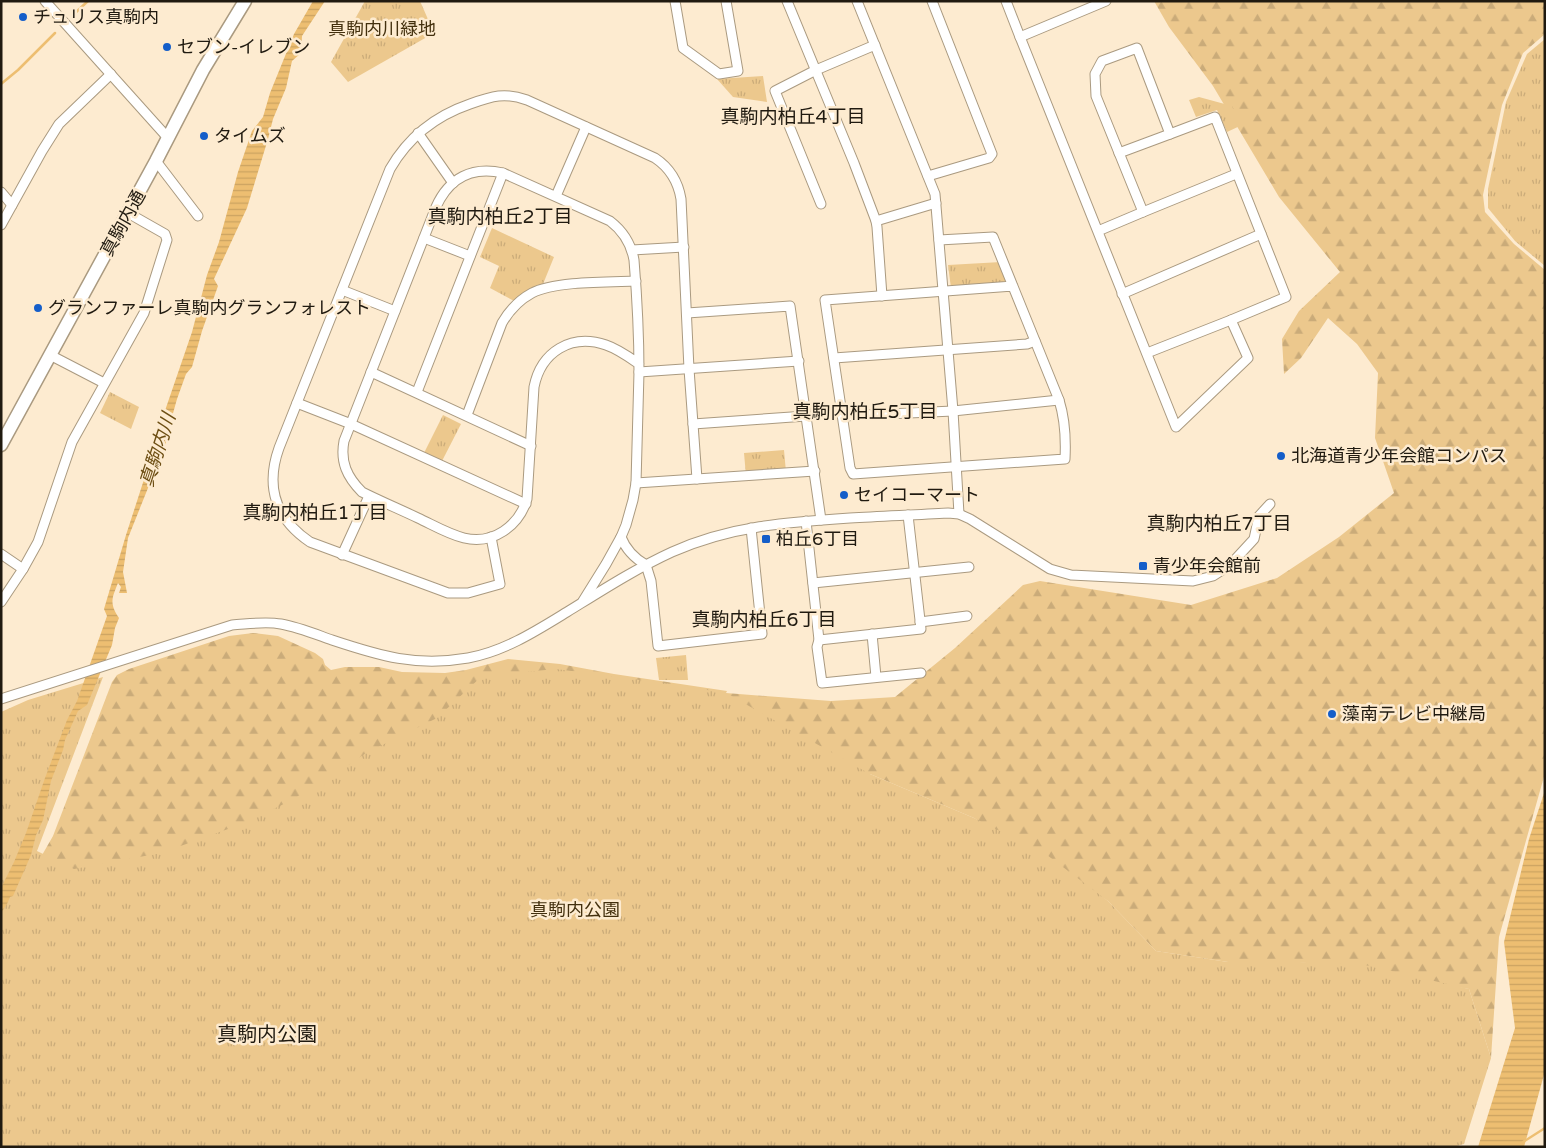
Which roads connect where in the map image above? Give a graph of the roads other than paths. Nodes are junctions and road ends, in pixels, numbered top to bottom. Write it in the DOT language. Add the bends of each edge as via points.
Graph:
graph roads {
  1 [pos="45,1"];
  2 [pos="245,1"];
  3 [pos="675,1"];
  4 [pos="726,1"];
  5 [pos="787,1"];
  6 [pos="857,1"];
  7 [pos="932,1"];
  8 [pos="1006,1"];
  9 [pos="1106,1"];
  10 [pos="1020,37"];
  11 [pos="876,45"];
  12 [pos="816,70"];
  13 [pos="111,74"];
  14 [pos="586,127"];
  15 [pos="418,133"];
  16 [pos="1170,134"];
  17 [pos="168,138"];
  18 [pos="1119,153"];
  19 [pos="156,162"];
  20 [pos="503,173"];
  21 [pos="1236,174"];
  22 [pos="928,176"];
  23 [pos="453,182"];
  24 [pos="1,192"];
  25 [pos="556,196"];
  26 [pos="936,203"];
  27 [pos="821,204"];
  28 [pos="12,205"];
  29 [pos="1143,212"];
  30 [pos="128,213"];
  31 [pos="198,216"];
  32 [pos="876,221"];
  33 [pos="1,225"];
  34 [pos="1098,231"];
  35 [pos="1261,234"];
  36 [pos="424,238"];
  37 [pos="939,240"];
  38 [pos="684,246"];
  39 [pos="632,250"];
  40 [pos="470,256"];
  41 [pos="636,281"];
  42 [pos="1013,286"];
  43 [pos="342,290"];
  44 [pos="942,291"];
  45 [pos="1122,294"];
  46 [pos="882,296"];
  47 [pos="396,311"];
  48 [pos="687,313"];
  49 [pos="1231,320"];
  50 [pos="1035,341"];
  51 [pos="947,350"];
  52 [pos="1147,353"];
  53 [pos="50,355"];
  54 [pos="834,358"];
  55 [pos="799,361"];
  56 [pos="639,368"];
  57 [pos="690,369"];
  58 [pos="371,372"];
  59 [pos="104,383"];
  60 [pos="416,392"];
  61 [pos="1059,400"];
  62 [pos="297,403"];
  63 [pos="953,411"];
  64 [pos="467,415"];
  65 [pos="806,416"];
  66 [pos="842,416"];
  67 [pos="351,424"];
  68 [pos="693,424"];
  69 [pos="1,445"];
  70 [pos="531,446"];
  71 [pos="956,467"];
  72 [pos="814,471"];
  73 [pos="697,479"];
  74 [pos="636,484"];
  75 [pos="370,496"];
  76 [pos="526,504"];
  77 [pos="1270,504"];
  78 [pos="959,514"];
  79 [pos="908,515"];
  80 [pos="821,520"];
  81 [pos="806,521"];
  82 [pos="751,528"];
  83 [pos="491,537"];
  84 [pos="621,538"];
  85 [pos="1,554"];
  86 [pos="342,555"];
  87 [pos="646,565"];
  88 [pos="969,567"];
  89 [pos="23,569"];
  90 [pos="915,572"];
  91 [pos="813,583"];
  92 [pos="1,602"];
  93 [pos="582,603"];
  94 [pos="967,616"];
  95 [pos="920,622"];
  96 [pos="872,634"];
  97 [pos="819,640"];
  98 [pos="921,672"];
  99 [pos="876,677"];
  100 [pos="1,699"];
  1 -- 13 [label="street"];
  2 -- 17 [label="highway, 真駒内通"];
  3 -- 4 [label="street" via="683,48 719,74 738,71"];
  5 -- 12 [label="street"];
  6 -- 11 [label="street"];
  7 -- 22 [label="street" via="992,154 989,158"];
  8 -- 10 [label="street"];
  9 -- 10 [label="street"];
  10 -- 34 [label="street"];
  11 -- 12 [label="street"];
  11 -- 22 [label="street"];
  12 -- 27 [label="street" via="775,91"];
  12 -- 32 [label="street"];
  13 -- 17 [label="street"];
  13 -- 28 [label="street" via="59,124"];
  14 -- 15 [label="street" via="517,97 502,95 450,111"];
  14 -- 25 [label="street"];
  14 -- 38 [label="street" via="655,158 668,168 680,191"];
  15 -- 23 [label="street"];
  15 -- 43 [label="street" via="390,169"];
  16 -- 18 [label="street"];
  16 -- 18 [label="street" via="1137,48 1102,61 1095,74 1096,96"];
  16 -- 21 [label="street" via="1214,117"];
  17 -- 19 [label="highway, 真駒内通"];
  18 -- 29 [label="street"];
  19 -- 30 [label="highway, 真駒内通"];
  19 -- 31 [label="street"];
  20 -- 23 [label="street" via="474,172"];
  20 -- 25 [label="street"];
  20 -- 40 [label="street"];
  21 -- 29 [label="street"];
  21 -- 35 [label="street"];
  22 -- 26 [label="street"];
  23 -- 36 [label="street" via="439,201"];
  24 -- 28 [label="street"];
  25 -- 39 [label="street" via="610,221 622,232"];
  26 -- 32 [label="street"];
  26 -- 37 [label="street"];
  28 -- 33 [label="street"];
  29 -- 34 [label="street"];
  30 -- 53 [label="highway, 真駒内通"];
  30 -- 59 [label="street" via="165,234 167,240 144,312"];
  32 -- 46 [label="street"];
  34 -- 45 [label="street"];
  35 -- 45 [label="street"];
  35 -- 49 [label="street" via="1286,297"];
  36 -- 40 [label="street"];
  36 -- 47 [label="street"];
  37 -- 42 [label="street" via="993,237"];
  37 -- 44 [label="street"];
  38 -- 39 [label="street"];
  38 -- 48 [label="street"];
  39 -- 41 [label="street"];
  40 -- 60 [label="street"];
  41 -- 56 [label="street"];
  41 -- 64 [label="street" via="550,287 522,299 502,323"];
  42 -- 44 [label="street"];
  42 -- 50 [label="street"];
  43 -- 47 [label="street"];
  43 -- 62 [label="street"];
  44 -- 46 [label="street"];
  44 -- 51 [label="street"];
  45 -- 52 [label="street"];
  46 -- 54 [label="street" via="826,300"];
  47 -- 58 [label="street"];
  48 -- 55 [label="street" via="790,306"];
  48 -- 57 [label="street"];
  49 -- 52 [label="street"];
  49 -- 52 [label="street" via="1248,358 1176,427"];
  50 -- 51 [label="street"];
  50 -- 61 [label="street"];
  51 -- 54 [label="street"];
  51 -- 63 [label="street"];
  53 -- 59 [label="street"];
  53 -- 69 [label="highway, 真駒内通"];
  54 -- 66 [label="street"];
  55 -- 57 [label="street"];
  55 -- 65 [label="street"];
  56 -- 57 [label="street"];
  56 -- 70 [label="street" via="614,348 591,341 573,342 557,350 544,361 535,378"];
  56 -- 74 [label="street"];
  57 -- 68 [label="street"];
  58 -- 60 [label="street"];
  58 -- 67 [label="street"];
  59 -- 89 [label="street" via="72,442 38,542"];
  60 -- 64 [label="street"];
  61 -- 63 [label="street"];
  61 -- 71 [label="street" via="1066,438 1065,459"];
  62 -- 67 [label="street"];
  62 -- 86 [label="street" via="274,464 275,497 295,531 310,542"];
  63 -- 66 [label="street"];
  63 -- 71 [label="street"];
  64 -- 70 [label="street"];
  65 -- 68 [label="street"];
  65 -- 72 [label="street"];
  66 -- 71 [label="street" via="853,474"];
  67 -- 75 [label="street" via="343,448 344,465 355,485"];
  67 -- 76 [label="street"];
  68 -- 73 [label="street"];
  70 -- 76 [label="street"];
  71 -- 78 [label="street"];
  72 -- 73 [label="street"];
  72 -- 80 [label="street"];
  73 -- 74 [label="street"];
  74 -- 84 [label="street"];
  75 -- 83 [label="street" via="456,535 474,539"];
  75 -- 86 [label="street"];
  76 -- 83 [label="street" via="513,524"];
  77 -- 78 [label="street" via="1259,516 1254,539 1230,565 1212,576 1184,581 1060,573"];
  78 -- 79 [label="street"];
  79 -- 80 [label="street"];
  79 -- 90 [label="street"];
  80 -- 81 [label="street"];
  81 -- 82 [label="street"];
  81 -- 91 [label="street"];
  82 -- 87 [label="street" via="703,540"];
  82 -- 87 [label="street" via="762,634 658,646"];
  83 -- 86 [label="street" via="500,584 468,594 440,591"];
  84 -- 87 [label="street" via="628,551"];
  84 -- 93 [label="street"];
  85 -- 89 [label="street"];
  87 -- 93 [label="street"];
  88 -- 90 [label="street"];
  89 -- 92 [label="street"];
  90 -- 91 [label="street"];
  90 -- 95 [label="street"];
  91 -- 97 [label="street"];
  93 -- 100 [label="street" via="508,646 471,658 423,662 392,658 295,627 258,623 232,625"];
  94 -- 95 [label="street"];
  95 -- 96 [label="street" via="921,629"];
  96 -- 97 [label="street"];
  96 -- 99 [label="street"];
  97 -- 99 [label="street" via="822,683"];
  98 -- 99 [label="street"];
}
